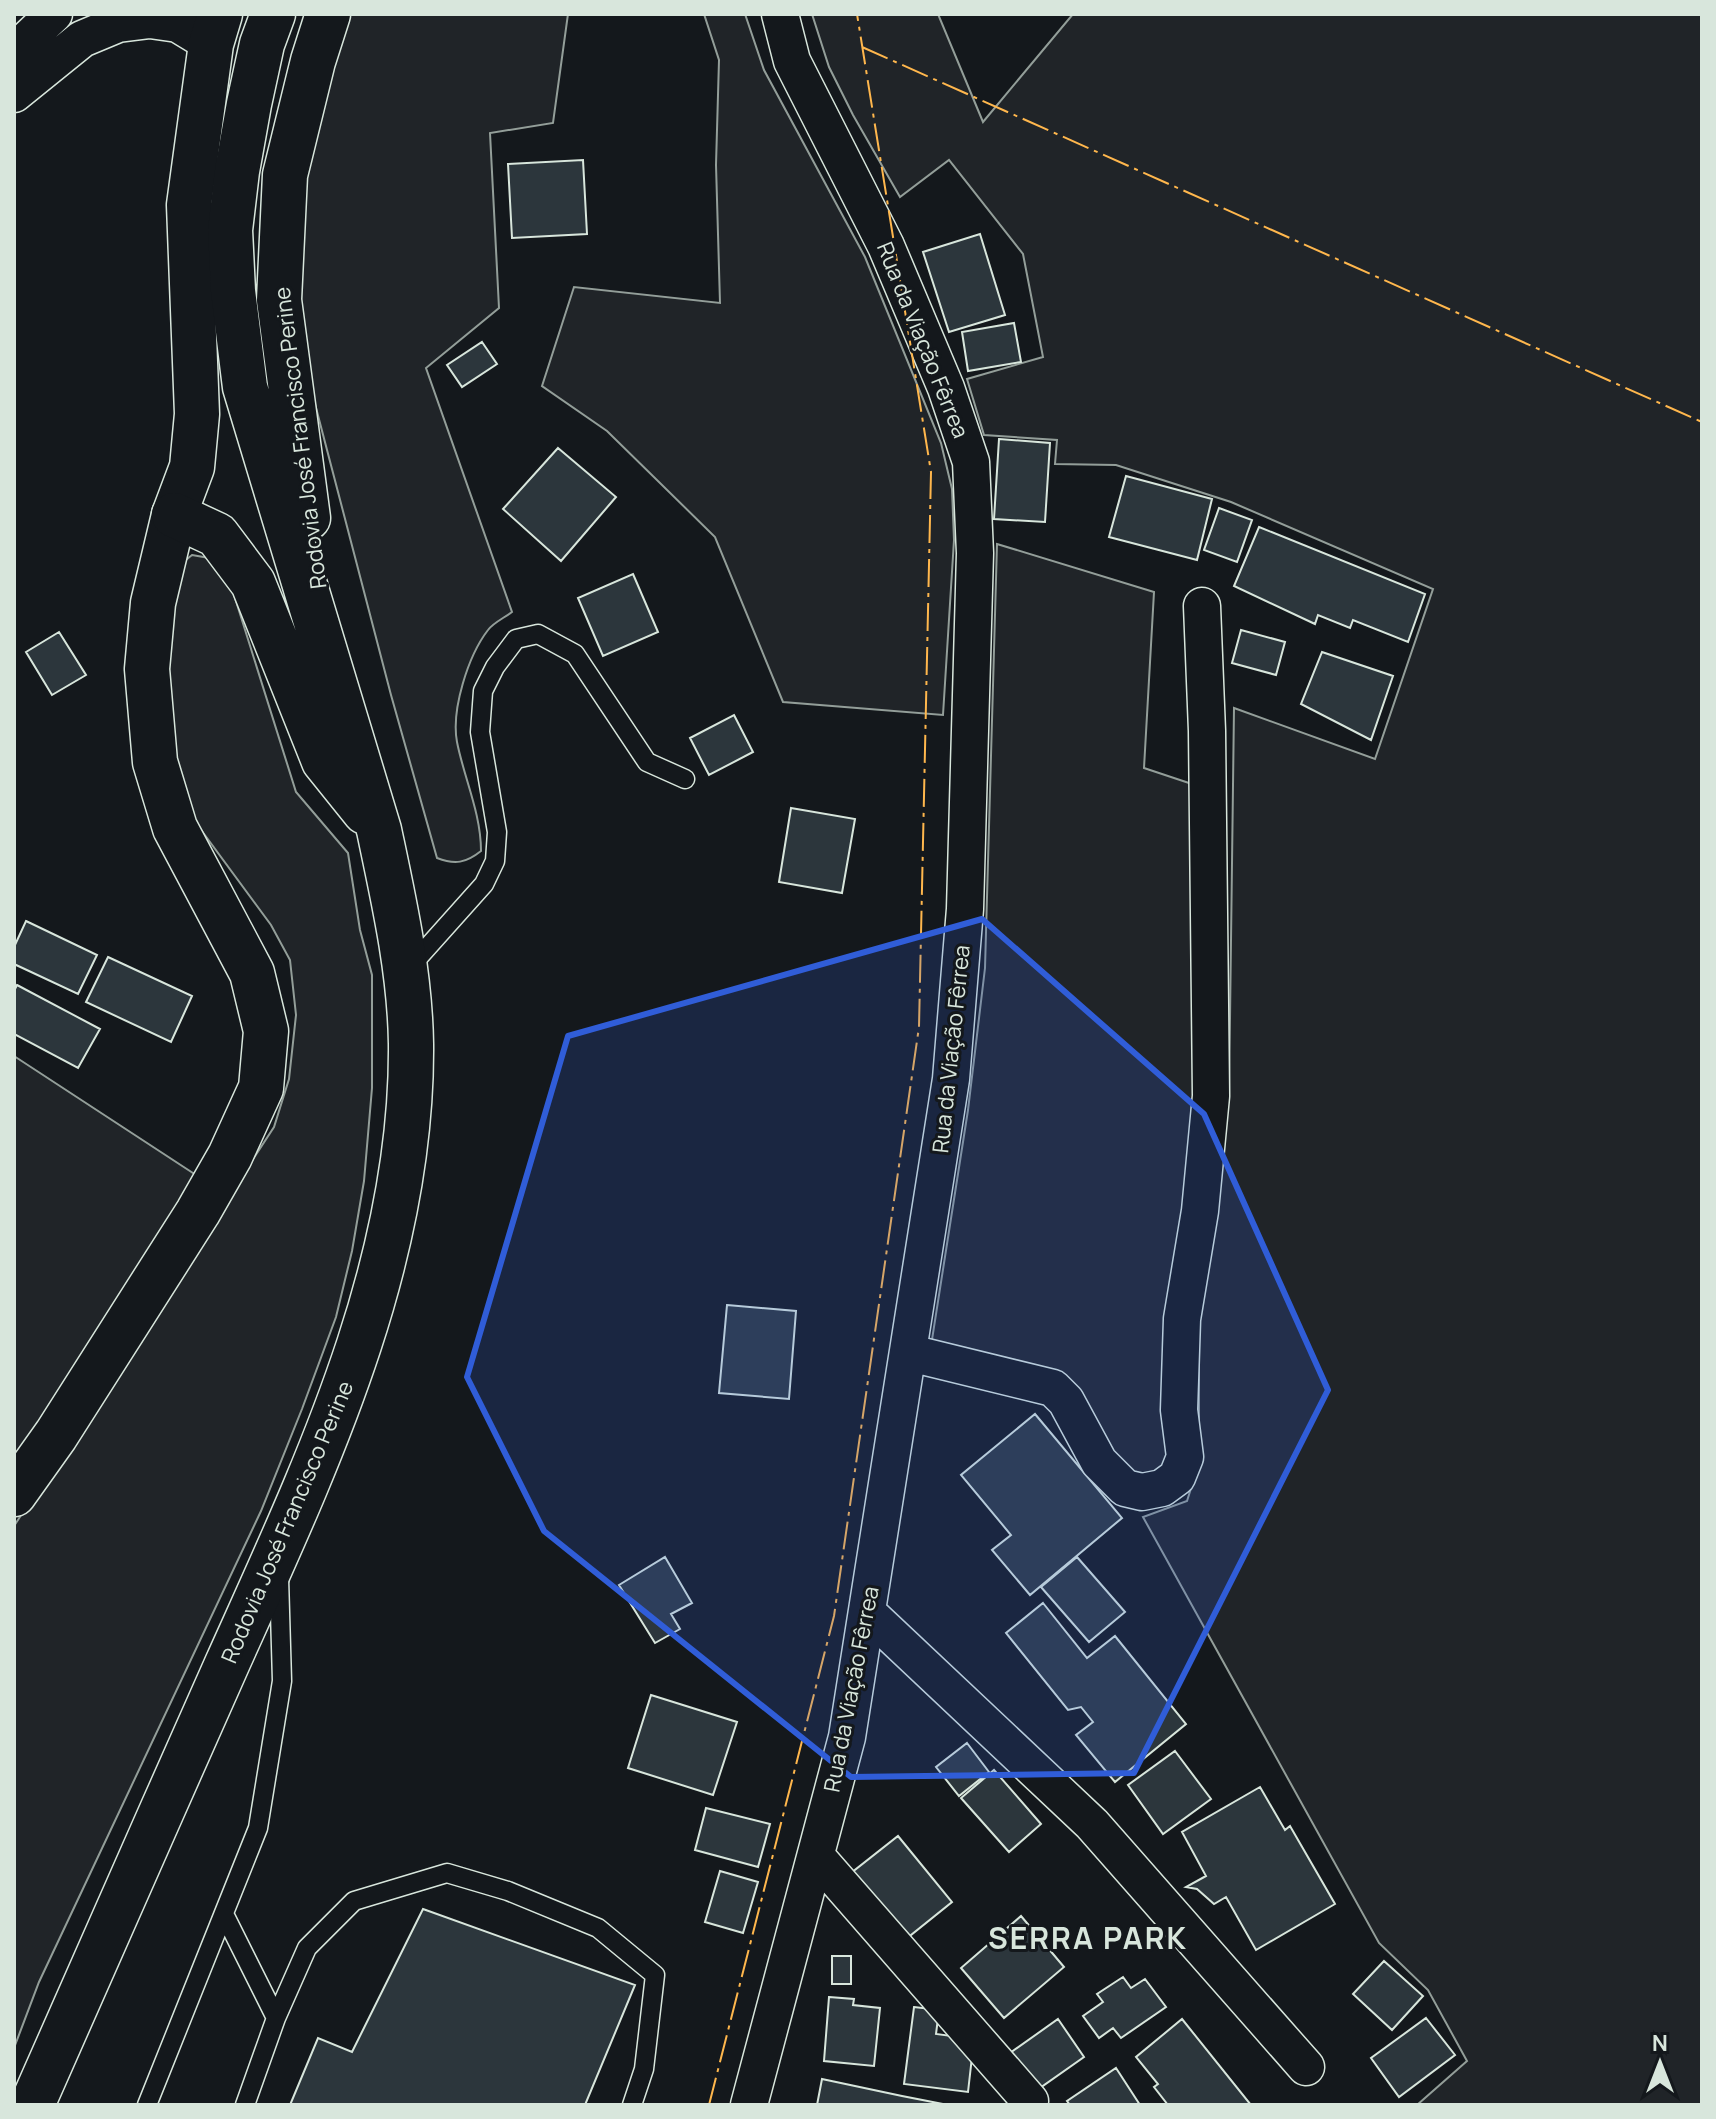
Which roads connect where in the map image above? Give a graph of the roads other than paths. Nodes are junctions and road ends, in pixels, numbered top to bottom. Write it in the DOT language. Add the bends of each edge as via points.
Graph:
graph roads {
  1 [pos="54,14"];
  2 [pos="273,14"];
  3 [pos="328,14"];
  4 [pos="780,14"];
  5 [pos="76,26"];
  6 [pos="215,29"];
  7 [pos="14,52"];
  8 [pos="14,94"];
  9 [pos="174,515"];
  10 [pos="1202,606"];
  11 [pos="331,675"];
  12 [pos="685,779"];
  13 [pos="379,830"];
  14 [pos="406,972"];
  15 [pos="910,1353"];
  16 [pos="14,1494"];
  17 [pos="278,1551"];
  18 [pos="867,1612"];
  19 [pos="816,1856"];
  20 [pos="224,1914"];
  21 [pos="276,2018"];
  22 [pos="1306,2067"];
  23 [pos="1030,2101"];
  24 [pos="32,2105"];
  25 [pos="147,2105"];
  26 [pos="245,2105"];
  27 [pos="632,2105"];
  28 [pos="749,2105"];
  1 -- 7 [label="street"];
  2 -- 11 [label="main road, Rodovia José Francisco Perine" via="262,44 237,171 230,230 233,291 245,387"];
  3 -- 11 [label="main road, Rodovia José Francisco Perine" via="285,175 279,300"];
  4 -- 15 [label="street, Rua da Viação Fêrrea" via="792,61 886,246 971,462 975,553 965,909 951,1079"];
  5 -- 6 [label="street" via="150,20"];
  5 -- 8 [label="street"];
  6 -- 9 [label="main road" via="189,205 197,414 192,467"];
  9 -- 13 [label="main road" via="217,535 253,583 324,761"];
  9 -- 16 [label="main road" via="153,603 148,656 155,762 175,828 252,973 266,1031 261,1088 198,1212"];
  10 -- 15 [label="street" via="1211,1096 1182,1319 1179,1410 1185,1457 1177,1477 1162,1488 1125,1488 1099,1462 1066,1401 1053,1388"];
  11 -- 13 [label="main road, Rodovia José Francisco Perine"];
  12 -- 14 [label="lane" via="647,762 575,654 538,634 516,639 483,691 480,732 497,832 495,861 484,884"];
  13 -- 14 [label="main road, Rodovia José Francisco Perine"];
  14 -- 17 [label="main road, Rodovia José Francisco Perine" via="411,1046 392,1228 341,1398"];
  15 -- 18 [label="street, Rua da Viação Fêrrea"];
  17 -- 20 [label="lane" via="282,1681 258,1828"];
  17 -- 24 [label="main road, Rodovia José Francisco Perine"];
  18 -- 19 [label="street, Rua da Viação Fêrrea" via="847,1737"];
  18 -- 22 [label="street" via="1092,1824"];
  19 -- 23 [label="street"];
  19 -- 28 [label="street, Rua da Viação Fêrrea"];
  20 -- 21 [label="lane"];
  20 -- 25 [label="lane"];
  21 -- 26 [label="lane"];
  21 -- 27 [label="lane" via="307,1948 354,1901 447,1873 598,1928 655,1975 644,2069"];
}
